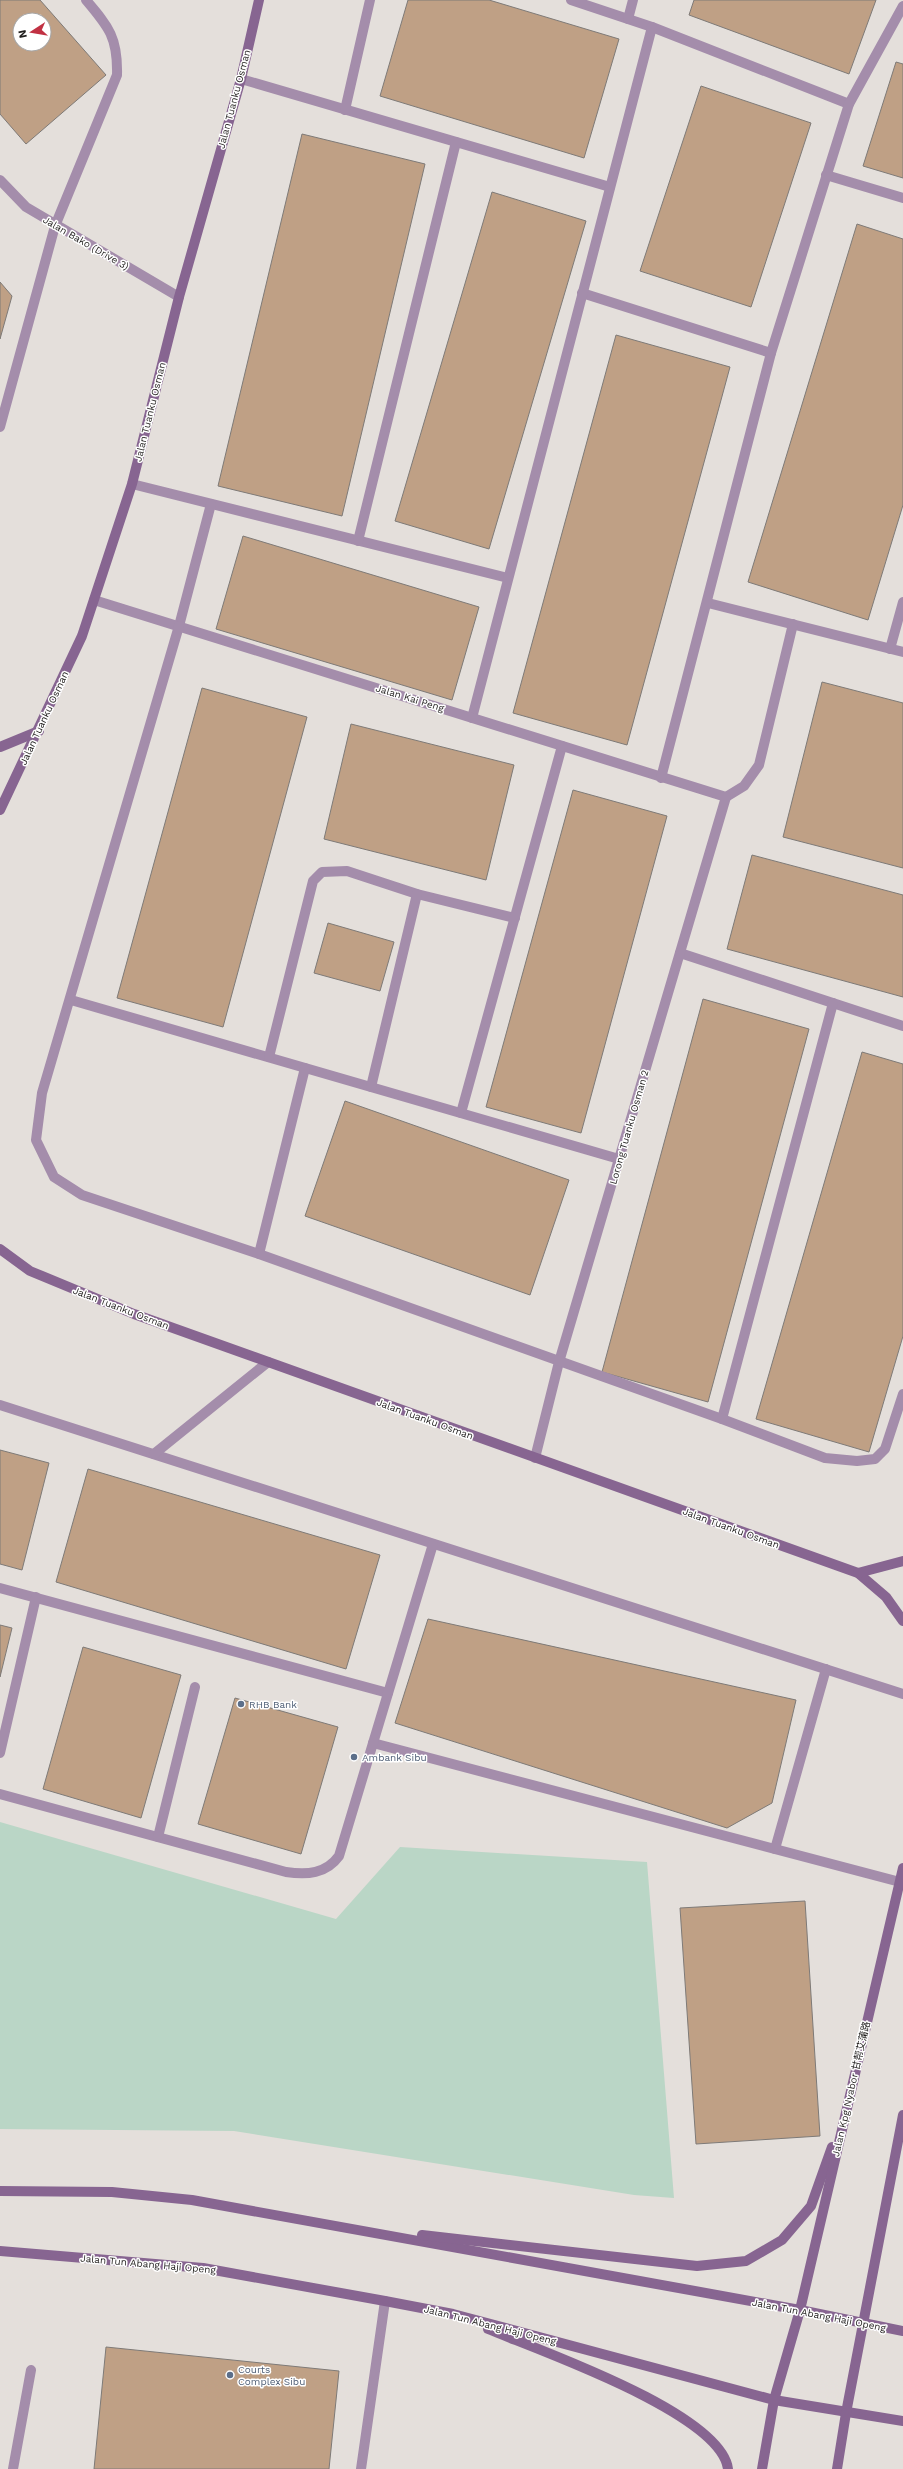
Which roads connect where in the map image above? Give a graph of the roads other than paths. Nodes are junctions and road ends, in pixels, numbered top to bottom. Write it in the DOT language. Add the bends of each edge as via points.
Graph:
graph roads {
  1 [pos="86,0"];
  2 [pos="259,0"];
  3 [pos="370,0"];
  4 [pos="571,0"];
  5 [pos="633,0"];
  6 [pos="903,6"];
  7 [pos="628,19"];
  8 [pos="652,26"];
  9 [pos="241,79"];
  10 [pos="848,104"];
  11 [pos="345,110"];
  12 [pos="456,142"];
  13 [pos="826,176"];
  14 [pos="0,180"];
  15 [pos="610,187"];
  16 [pos="903,198"];
  17 [pos="55,226"];
  18 [pos="582,293"];
  19 [pos="179,297"];
  20 [pos="771,353"];
  21 [pos="0,427"];
  22 [pos="132,484"];
  23 [pos="211,504"];
  24 [pos="358,541"];
  25 [pos="508,578"];
  26 [pos="94,600"];
  27 [pos="903,602"];
  28 [pos="708,603"];
  29 [pos="793,624"];
  30 [pos="179,626"];
  31 [pos="890,649"];
  32 [pos="903,652"];
  33 [pos="472,718"];
  34 [pos="39,731"];
  35 [pos="562,746"];
  36 [pos="0,747"];
  37 [pos="662,778"];
  38 [pos="726,797"];
  39 [pos="0,808"];
  40 [pos="417,894"];
  41 [pos="515,918"];
  42 [pos="680,953"];
  43 [pos="71,1000"];
  44 [pos="833,1004"];
  45 [pos="903,1026"];
  46 [pos="269,1057"];
  47 [pos="305,1068"];
  48 [pos="371,1087"];
  49 [pos="460,1113"];
  50 [pos="619,1159"];
  51 [pos="0,1249"];
  52 [pos="259,1254"];
  53 [pos="268,1362"];
  54 [pos="559,1362"];
  55 [pos="903,1394"];
  56 [pos="0,1405"];
  57 [pos="722,1419"];
  58 [pos="154,1454"];
  59 [pos="535,1458"];
  60 [pos="433,1544"];
  61 [pos="903,1561"];
  62 [pos="858,1573"];
  63 [pos="0,1588"];
  64 [pos="36,1597"];
  65 [pos="903,1621"];
  66 [pos="826,1669"];
  67 [pos="195,1687"];
  68 [pos="388,1693"];
  69 [pos="903,1694"];
  70 [pos="373,1743"];
  71 [pos="0,1753"];
  72 [pos="0,1794"];
  73 [pos="158,1837"];
  74 [pos="775,1849"];
  75 [pos="903,1868"];
  76 [pos="900,1882"];
  77 [pos="849,2099"];
  78 [pos="903,2115"];
  79 [pos="0,2191"];
  80 [pos="338,2225"];
  81 [pos="0,2251"];
  82 [pos="385,2301"];
  83 [pos="800,2310"];
  84 [pos="453,2314"];
  85 [pos="865,2322"];
  86 [pos="903,2331"];
  87 [pos="31,2370"];
  88 [pos="774,2400"];
  89 [pos="846,2413"];
  90 [pos="903,2421"];
  91 [pos="13,2469"];
  92 [pos="362,2469"];
  93 [pos="728,2469"];
  94 [pos="762,2469"];
  95 [pos="838,2469"];
  1 -- 17 [label="street" via="108,26 117,56 117,75"];
  2 -- 9 [label="street, Jalan Tuanku Osman"];
  3 -- 11 [label="street"];
  4 -- 7 [label="street"];
  5 -- 7 [label="street"];
  6 -- 10 [label="street"];
  7 -- 8 [label="street"];
  8 -- 10 [label="street"];
  8 -- 15 [label="street"];
  9 -- 11 [label="street"];
  9 -- 19 [label="street, Jalan Tuanku Osman"];
  10 -- 13 [label="street"];
  11 -- 12 [label="street"];
  12 -- 15 [label="street"];
  12 -- 24 [label="street"];
  13 -- 16 [label="street"];
  13 -- 20 [label="street"];
  14 -- 17 [label="street, Jalan Bako (Drive 3)" via="26,207"];
  15 -- 18 [label="street"];
  17 -- 19 [label="street, Jalan Bako (Drive 3)"];
  17 -- 21 [label="street"];
  18 -- 20 [label="street"];
  18 -- 25 [label="street"];
  19 -- 22 [label="street, Jalan Tuanku Osman"];
  20 -- 28 [label="street"];
  22 -- 23 [label="street"];
  22 -- 26 [label="street, Jalan Tuanku Osman"];
  23 -- 24 [label="street"];
  23 -- 30 [label="street"];
  24 -- 25 [label="street"];
  25 -- 33 [label="street"];
  26 -- 30 [label="street, Jalan Kai Peng"];
  26 -- 34 [label="street, Jalan Tuanku Osman" via="82,636"];
  27 -- 31 [label="street"];
  28 -- 29 [label="street"];
  28 -- 37 [label="street"];
  29 -- 31 [label="street"];
  29 -- 38 [label="street" via="759,765 744,786"];
  30 -- 33 [label="street, Jalan Kai Peng"];
  30 -- 43 [label="street"];
  31 -- 32 [label="street"];
  33 -- 35 [label="street, Jalan Kai Peng"];
  34 -- 36 [label="street"];
  34 -- 39 [label="street, Jalan Tuanku Osman"];
  35 -- 37 [label="street, Jalan Kai Peng"];
  35 -- 41 [label="street"];
  37 -- 38 [label="street, Jalan Kai Peng"];
  38 -- 42 [label="street, Lorong Tuanku Osman 2"];
  40 -- 41 [label="street"];
  40 -- 46 [label="street" via="347,871 322,872 313,881"];
  40 -- 48 [label="street"];
  41 -- 49 [label="street"];
  42 -- 44 [label="street"];
  42 -- 50 [label="street, Lorong Tuanku Osman 2"];
  43 -- 46 [label="street"];
  43 -- 52 [label="street" via="42,1093 36,1140 54,1177 82,1195"];
  44 -- 45 [label="street"];
  44 -- 57 [label="street"];
  46 -- 47 [label="street"];
  47 -- 48 [label="street"];
  47 -- 52 [label="street"];
  48 -- 49 [label="street"];
  49 -- 50 [label="street"];
  50 -- 54 [label="street, Lorong Tuanku Osman 2"];
  51 -- 53 [label="street, Jalan Tuanku Osman" via="30,1271 73,1290"];
  52 -- 54 [label="street"];
  53 -- 58 [label="street"];
  53 -- 59 [label="street, Jalan Tuanku Osman"];
  54 -- 57 [label="street"];
  54 -- 59 [label="street, Lorong Tuanku Osman 2"];
  55 -- 57 [label="street" via="885,1449 875,1459 857,1461 826,1458"];
  56 -- 58 [label="street"];
  58 -- 60 [label="street"];
  59 -- 62 [label="street, Jalan Tuanku Osman"];
  60 -- 66 [label="street"];
  60 -- 68 [label="street"];
  61 -- 62 [label="street"];
  62 -- 65 [label="street" via="886,1597"];
  63 -- 64 [label="street"];
  64 -- 68 [label="street"];
  64 -- 71 [label="street"];
  66 -- 69 [label="street"];
  66 -- 74 [label="street"];
  67 -- 73 [label="street"];
  68 -- 70 [label="street"];
  70 -- 73 [label="street" via="339,1856 332,1865 322,1870 306,1875 286,1872"];
  70 -- 74 [label="street"];
  72 -- 73 [label="street"];
  74 -- 76 [label="street"];
  75 -- 76 [label="street, Jalan Kpg Nyabor 甘帮艾蒲路"];
  76 -- 77 [label="street, Jalan Kpg Nyabor 甘帮艾蒲路"];
  77 -- 80 [label="street" via="812,2206 782,2240 746,2261 697,2266"];
  77 -- 83 [label="street, Jalan Kpg Nyabor 甘帮艾蒲路"];
  78 -- 85 [label="street"];
  79 -- 80 [label="street, Jalan Tun Abang Haji Openg" via="112,2192 184,2199"];
  80 -- 83 [label="street, Jalan Tun Abang Haji Openg"];
  81 -- 82 [label="street, Jalan Tun Abang Haji Openg" via="203,2268"];
  82 -- 84 [label="street, Jalan Tun Abang Haji Openg"];
  82 -- 92 [label="street"];
  83 -- 85 [label="street, Jalan Tun Abang Haji Openg"];
  83 -- 88 [label="street, Jalan Kpg Nyabor 甘帮艾蒲路"];
  84 -- 88 [label="street, Jalan Tun Abang Haji Openg"];
  84 -- 93 [label="street" via="656,2400 704,2433 717,2446"];
  85 -- 86 [label="street, Jalan Tun Abang Haji Openg"];
  85 -- 89 [label="street"];
  87 -- 91 [label="street"];
  88 -- 89 [label="street, Jalan Tun Abang Haji Openg"];
  88 -- 94 [label="street, Jalan Kpg Nyabor 甘帮艾蒲路"];
  89 -- 90 [label="street, Jalan Tun Abang Haji Openg"];
  89 -- 95 [label="street"];
}
